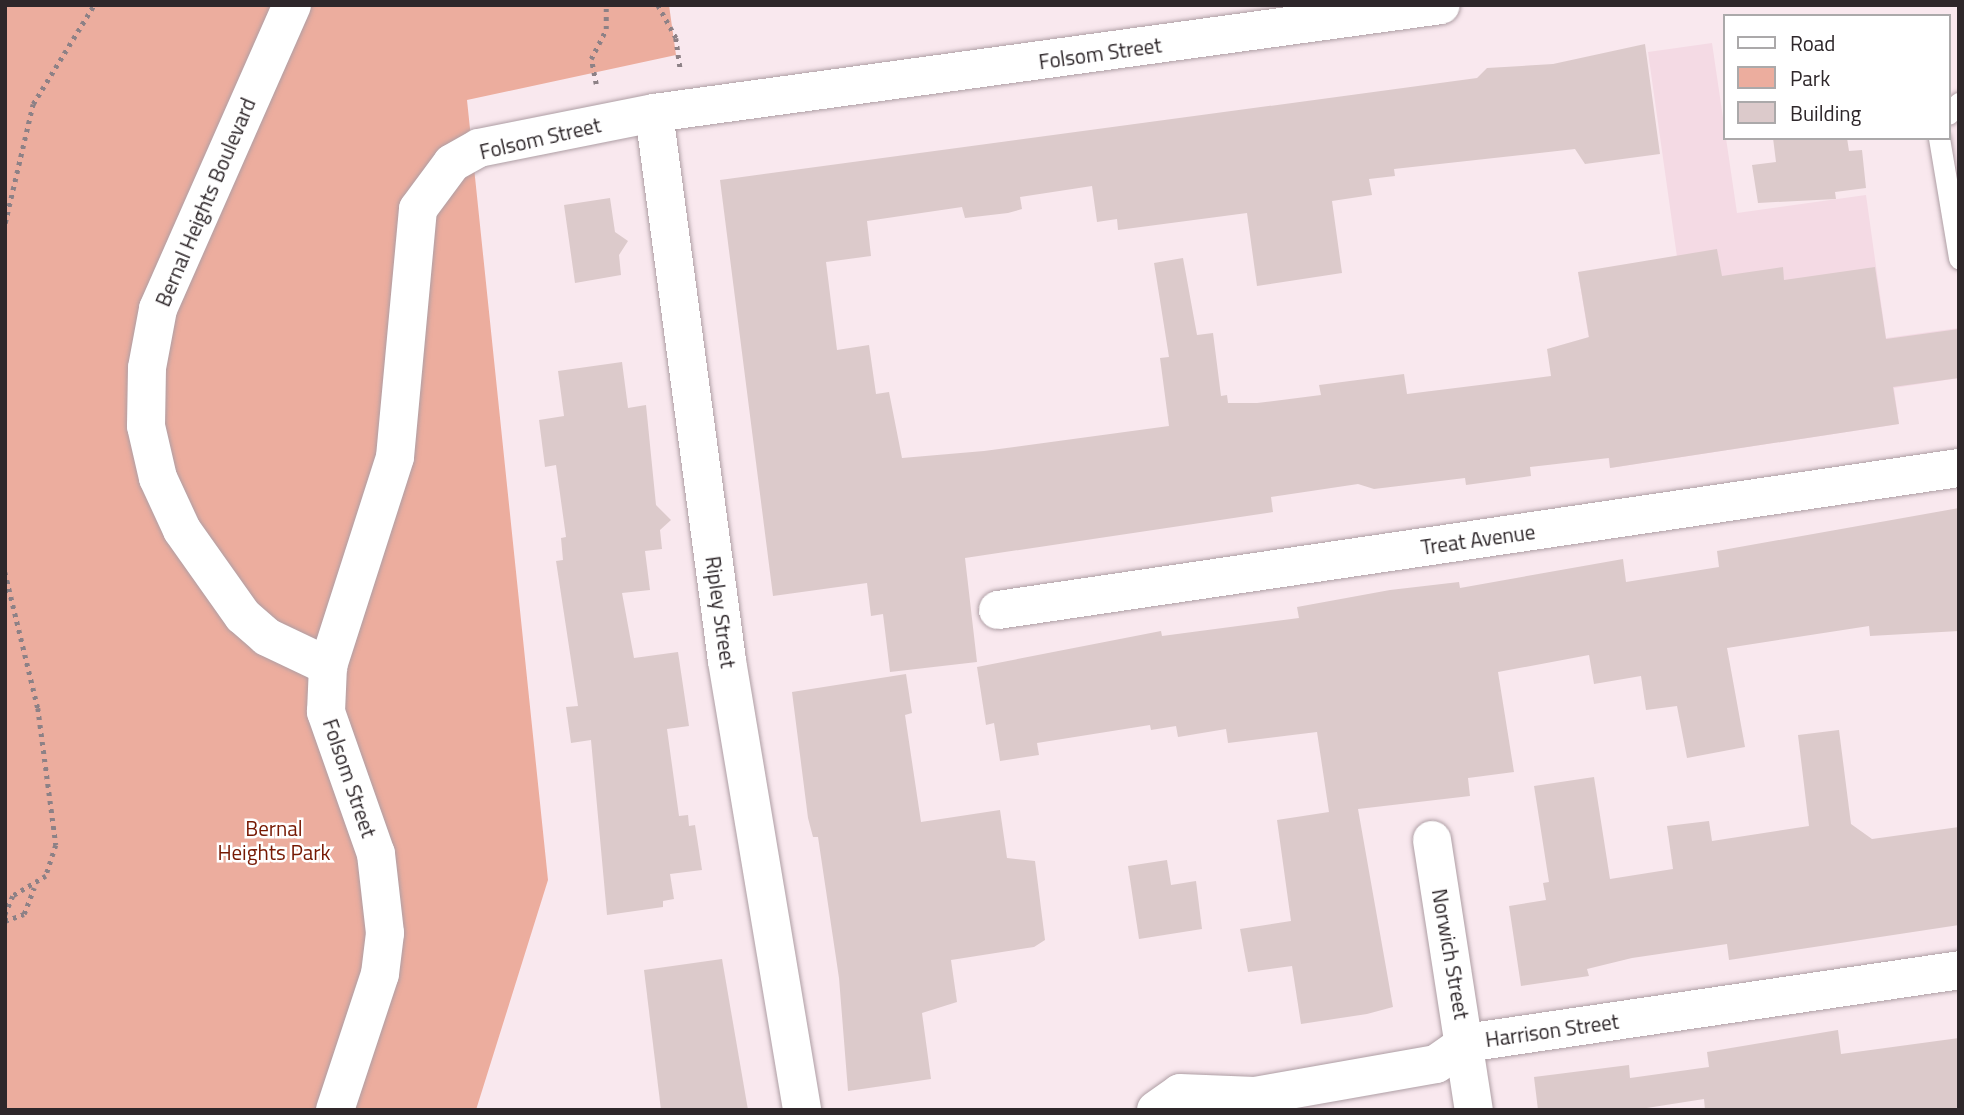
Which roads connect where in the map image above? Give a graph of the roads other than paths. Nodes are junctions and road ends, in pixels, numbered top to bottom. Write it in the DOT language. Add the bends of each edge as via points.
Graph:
graph roads {
  1 [pos="292,5"];
  2 [pos="1441,5"];
  3 [pos="1321,14"];
  4 [pos="669,111"];
  5 [pos="1939,140"];
  6 [pos="1959,258"];
  7 [pos="1959,468"];
  8 [pos="998,610"];
  9 [pos="328,666"];
  10 [pos="1432,840"];
  11 [pos="1959,970"];
  12 [pos="1466,1042"];
  13 [pos="335,1110"];
  14 [pos="802,1110"];
  15 [pos="1156,1110"];
  16 [pos="1474,1110"];
  1 -- 9 [label="street, Bernal Heights Boulevard" via="158,310 147,368 146,426 158,478 182,530 243,616 267,637"];
  2 -- 3 [label="street, Folsom Street"];
  3 -- 4 [label="street, Folsom Street"];
  4 -- 9 [label="street, Folsom Street" via="479,148 452,163 418,209 394,457"];
  4 -- 14 [label="street, Ripley Street" via="727,661"];
  5 -- 6 [label="lane"];
  7 -- 8 [label="street, Treat Avenue"];
  9 -- 13 [label="street, Folsom Street" via="326,712 376,854 385,933 380,974"];
  10 -- 12 [label="street, Norwich Street"];
  11 -- 12 [label="street, Harrison Street"];
  12 -- 15 [label="street, Harrison Street" via="1436,1064 1255,1096 1180,1093"];
  12 -- 16 [label="street, Norwich Street"];
}
